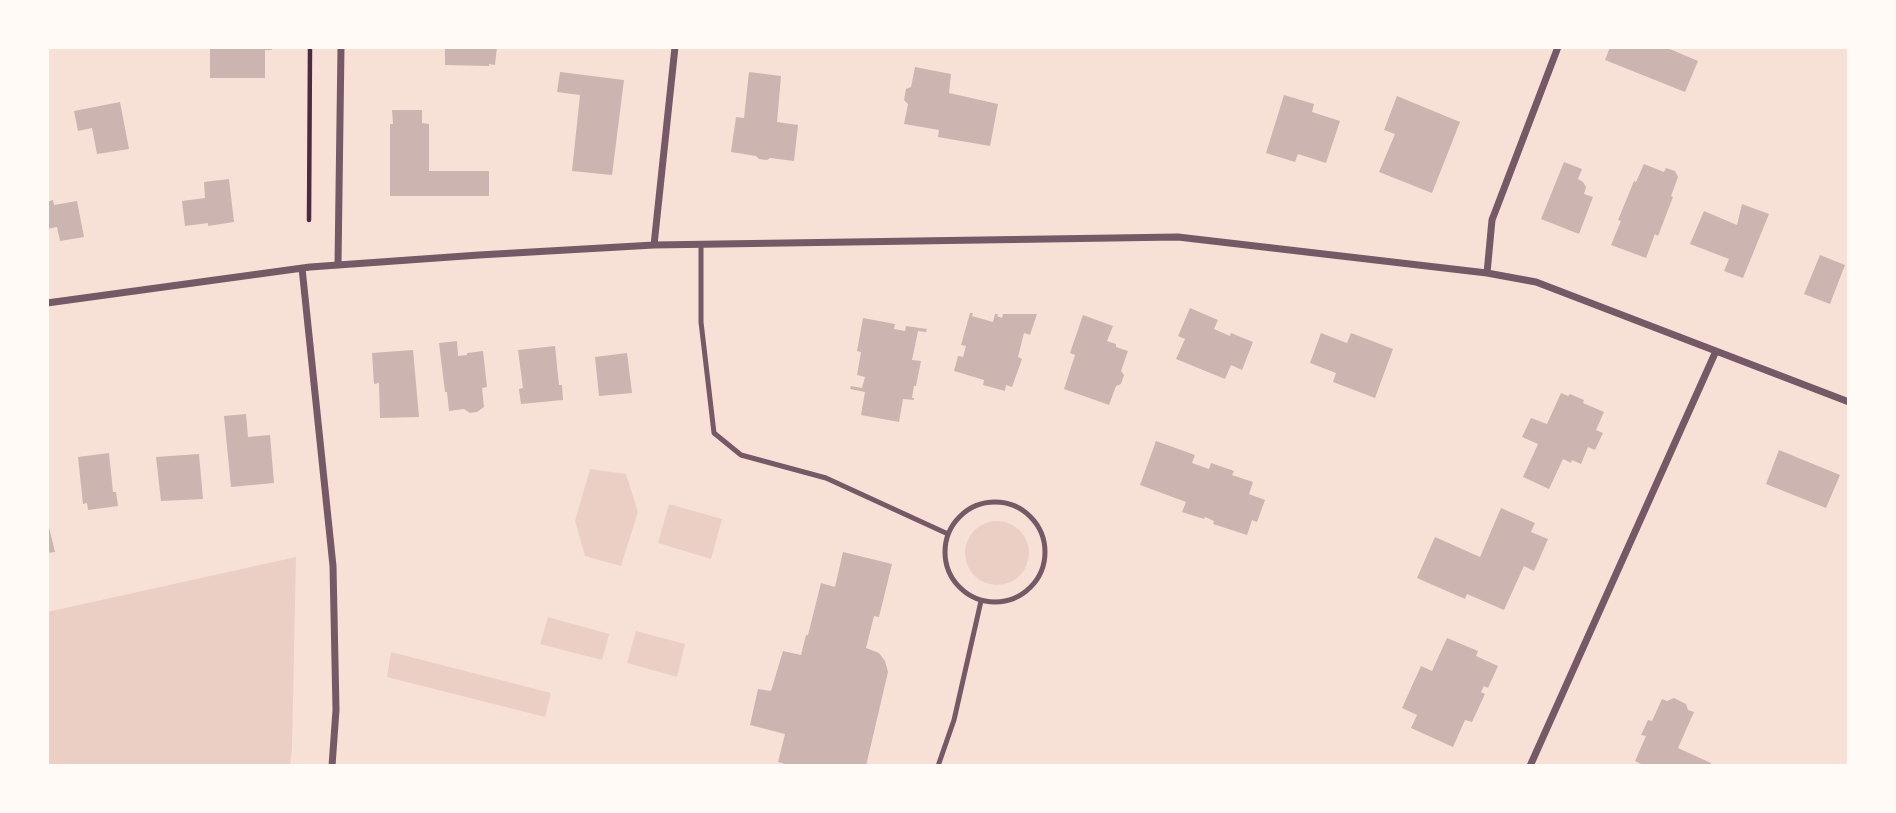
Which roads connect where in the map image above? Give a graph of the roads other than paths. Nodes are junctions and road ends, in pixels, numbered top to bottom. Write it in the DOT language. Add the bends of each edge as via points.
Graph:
graph roads {
  1 [pos="341,47"];
  2 [pos="675,47"];
  3 [pos="1559,47"];
  4 [pos="654,245"];
  5 [pos="701,245"];
  6 [pos="338,264"];
  7 [pos="302,268"];
  8 [pos="1487,273"];
  9 [pos="47,303"];
  10 [pos="1716,351"];
  11 [pos="1849,402"];
  12 [pos="948,534"];
  13 [pos="981,601"];
  14 [pos="332,766"];
  15 [pos="938,766"];
  16 [pos="1530,766"];
  1 -- 6 [label="street"];
  2 -- 4 [label="street"];
  3 -- 8 [label="street" via="1492,220"];
  4 -- 5 [label="street"];
  4 -- 6 [label="street"];
  5 -- 8 [label="street" via="1178,237"];
  5 -- 12 [label="lane" via="701,322 714,433 741,455 826,478"];
  6 -- 7 [label="street"];
  7 -- 9 [label="street"];
  7 -- 14 [label="street" via="333,566 336,710"];
  8 -- 10 [label="street" via="1536,282"];
  10 -- 11 [label="street"];
  10 -- 16 [label="street"];
  12 -- 13 [label="lane" via="944,551 954,582"];
  12 -- 13 [label="lane" via="969,509 1000,502 1030,515 1040,529 1046,545 1040,578 1015,599"];
  13 -- 15 [label="lane" via="954,720"];
}
